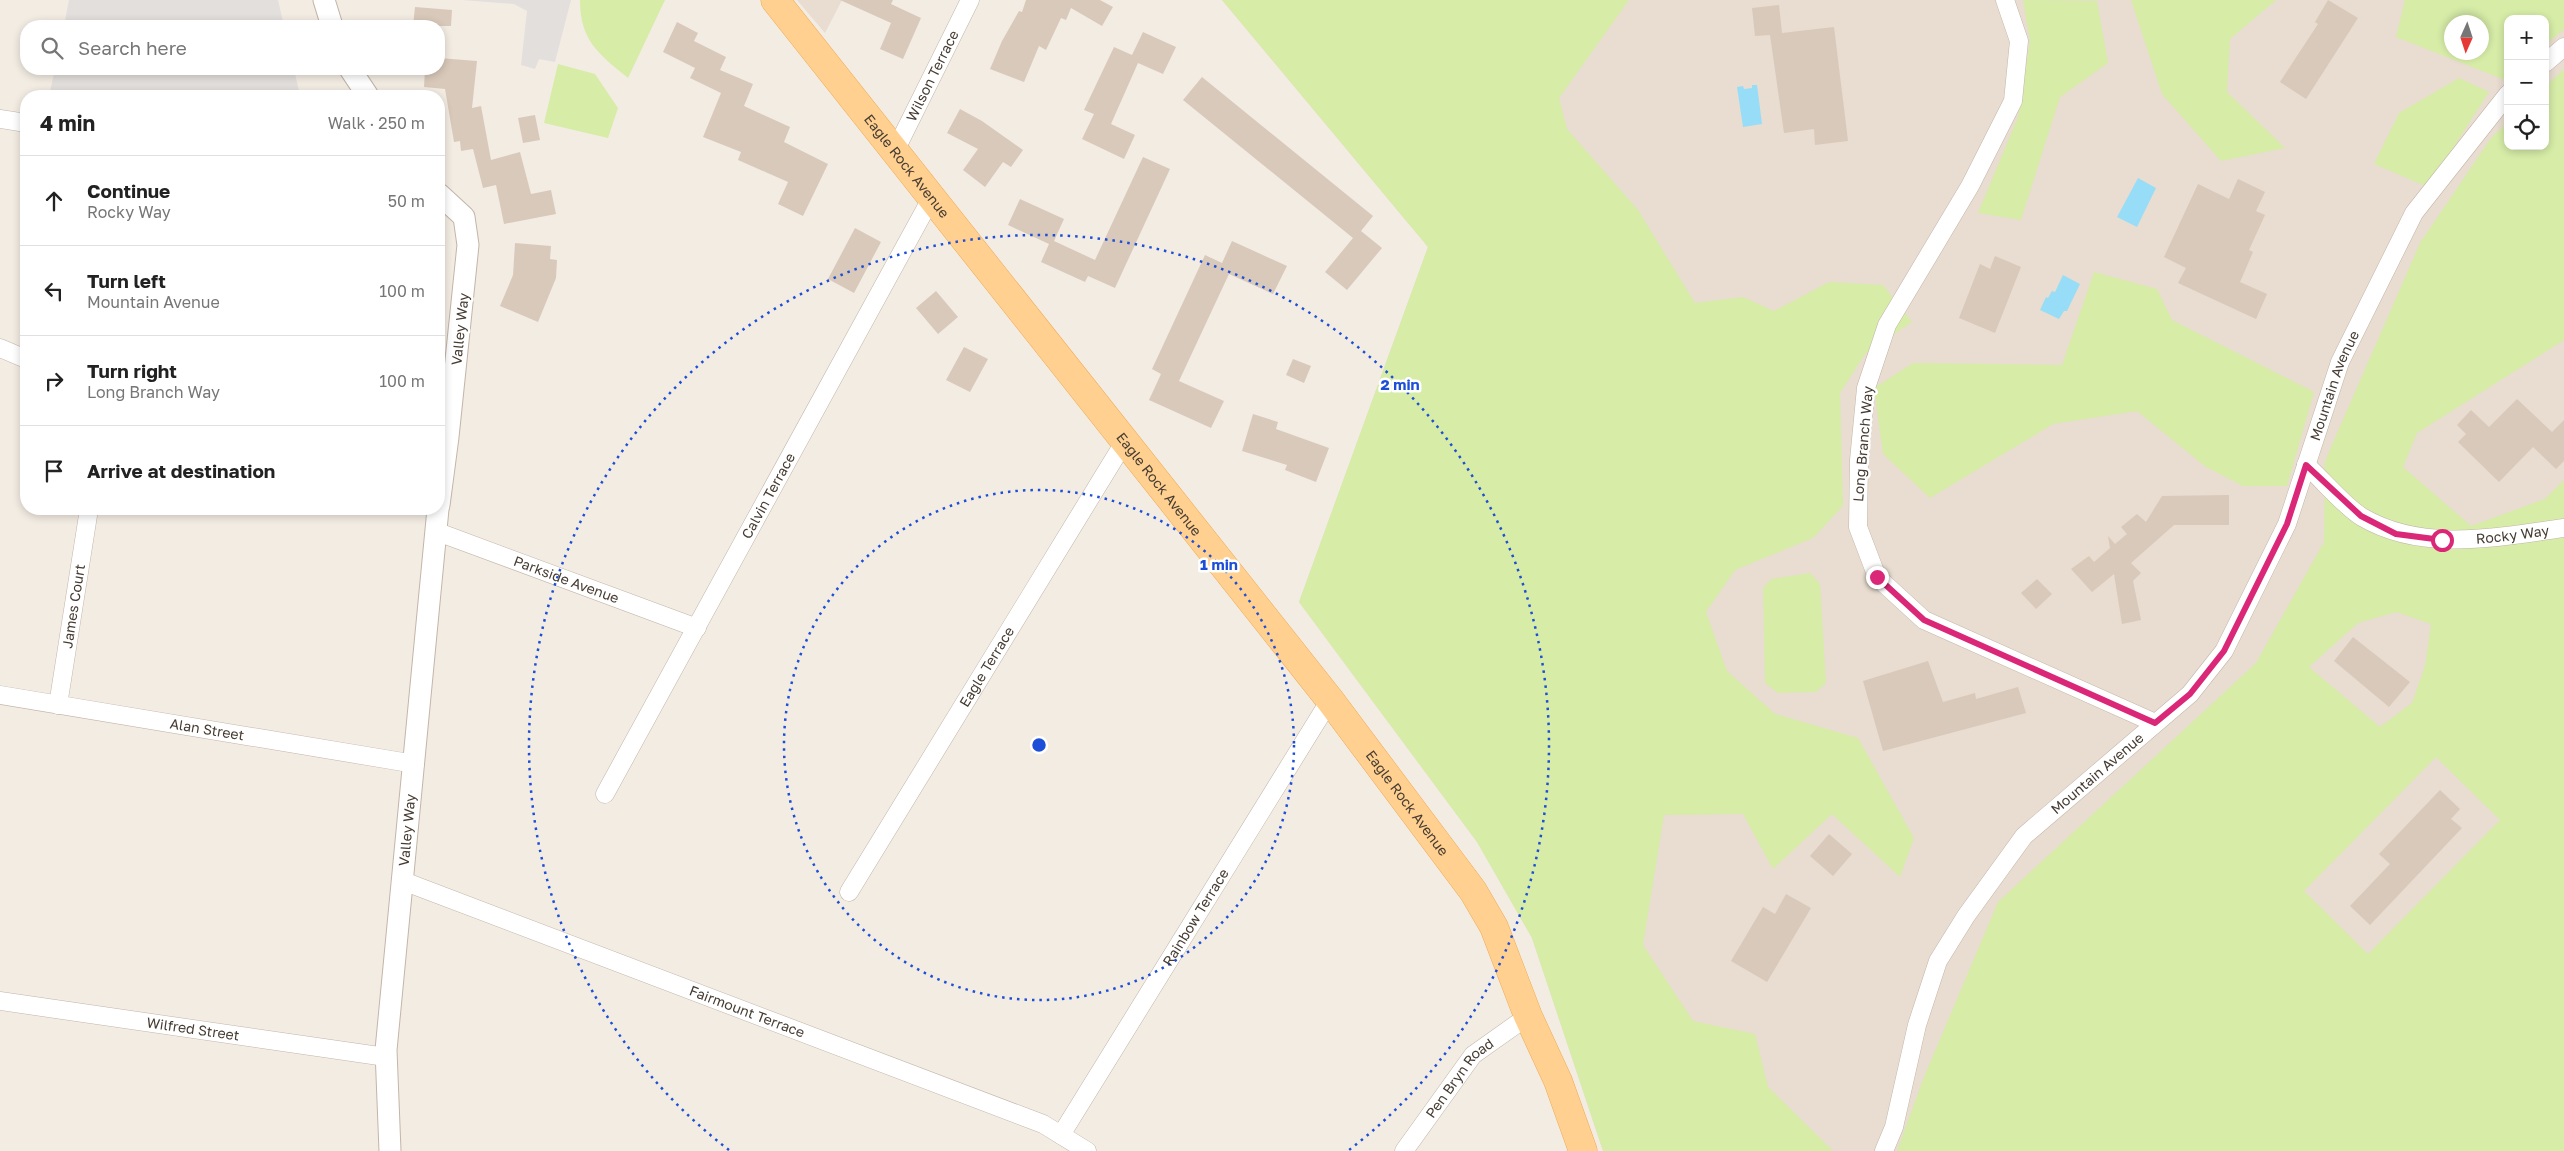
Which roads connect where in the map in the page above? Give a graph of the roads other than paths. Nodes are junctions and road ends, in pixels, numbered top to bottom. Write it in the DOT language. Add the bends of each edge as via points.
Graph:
graph roads {
  1 [pos="324,0"];
  2 [pos="775,0"];
  3 [pos="970,0"];
  4 [pos="2006,0"];
  5 [pos="330,20"];
  6 [pos="2564,47"];
  7 [pos="2548,60"];
  8 [pos="354,75"];
  9 [pos="364,90"];
  10 [pos="2504,99"];
  11 [pos="0,119"];
  12 [pos="20,122"];
  13 [pos="895,151"];
  14 [pos="932,197"];
  15 [pos="445,200"];
  16 [pos="0,348"];
  17 [pos="20,356"];
  18 [pos="445,428"];
  19 [pos="1125,441"];
  20 [pos="2306,465"];
  21 [pos="88,515"];
  22 [pos="437,515"];
  23 [pos="2564,528"];
  24 [pos="435,531"];
  25 [pos="697,628"];
  26 [pos="0,695"];
  27 [pos="1330,700"];
  28 [pos="58,705"];
  29 [pos="2155,723"];
  30 [pos="415,764"];
  31 [pos="605,794"];
  32 [pos="403,881"];
  33 [pos="849,892"];
  34 [pos="0,1001"];
  35 [pos="1528,1016"];
  36 [pos="386,1057"];
  37 [pos="1061,1135"];
  38 [pos="390,1151"];
  39 [pos="1087,1151"];
  40 [pos="1404,1151"];
  41 [pos="1583,1151"];
  42 [pos="1884,1151"];
  1 -- 5 [label="street"];
  2 -- 13 [label="main road, Eagle Rock Avenue"];
  3 -- 13 [label="street, Wilson Terrace"];
  4 -- 29 [label="street, Long Branch Way" via="2019,41 2013,101 1970,186 1887,325 1866,388 1859,460 1858,527 1877,577 1924,620"];
  6 -- 7 [label="street"];
  8 -- 9 [label="street"];
  10 -- 20 [label="street, Mountain Avenue" via="2414,213 2340,362"];
  11 -- 12 [label="street"];
  13 -- 14 [label="main road, Eagle Rock Avenue"];
  14 -- 19 [label="main road, Eagle Rock Avenue"];
  14 -- 25 [label="street, Calvin Terrace"];
  15 -- 18 [label="street, Valley Way" via="464,217 468,245"];
  16 -- 17 [label="street"];
  19 -- 27 [label="main road, Eagle Rock Avenue"];
  19 -- 33 [label="street, Eagle Terrace"];
  20 -- 23 [label="street, Rocky Way" via="2361,516 2396,534 2442,540"];
  20 -- 29 [label="street, Mountain Avenue" via="2287,524 2224,651 2190,694"];
  21 -- 28 [label="street, James Court"];
  22 -- 24 [label="street, Valley Way"];
  24 -- 25 [label="street, Parkside Avenue"];
  24 -- 30 [label="street, Valley Way"];
  25 -- 31 [label="street, Calvin Terrace"];
  26 -- 28 [label="street, Alan Street"];
  27 -- 35 [label="main road, Eagle Rock Avenue" via="1474,891 1494,927"];
  27 -- 37 [label="street, Rainbow Terrace"];
  28 -- 30 [label="street, Alan Street"];
  29 -- 42 [label="street, Mountain Avenue" via="2024,836 1966,916 1938,961 1917,1025 1894,1127"];
  30 -- 32 [label="street, Valley Way"];
  32 -- 36 [label="street, Valley Way"];
  32 -- 37 [label="street, Fairmount Terrace" via="1043,1124"];
  34 -- 36 [label="street, Wilfred Street"];
  35 -- 40 [label="street, Pen Bryn Road" via="1473,1055"];
  35 -- 41 [label="main road, Eagle Rock Avenue" via="1558,1081"];
  36 -- 38 [label="street, Valley Way"];
  37 -- 39 [label="street, Fairmount Terrace"];
}
